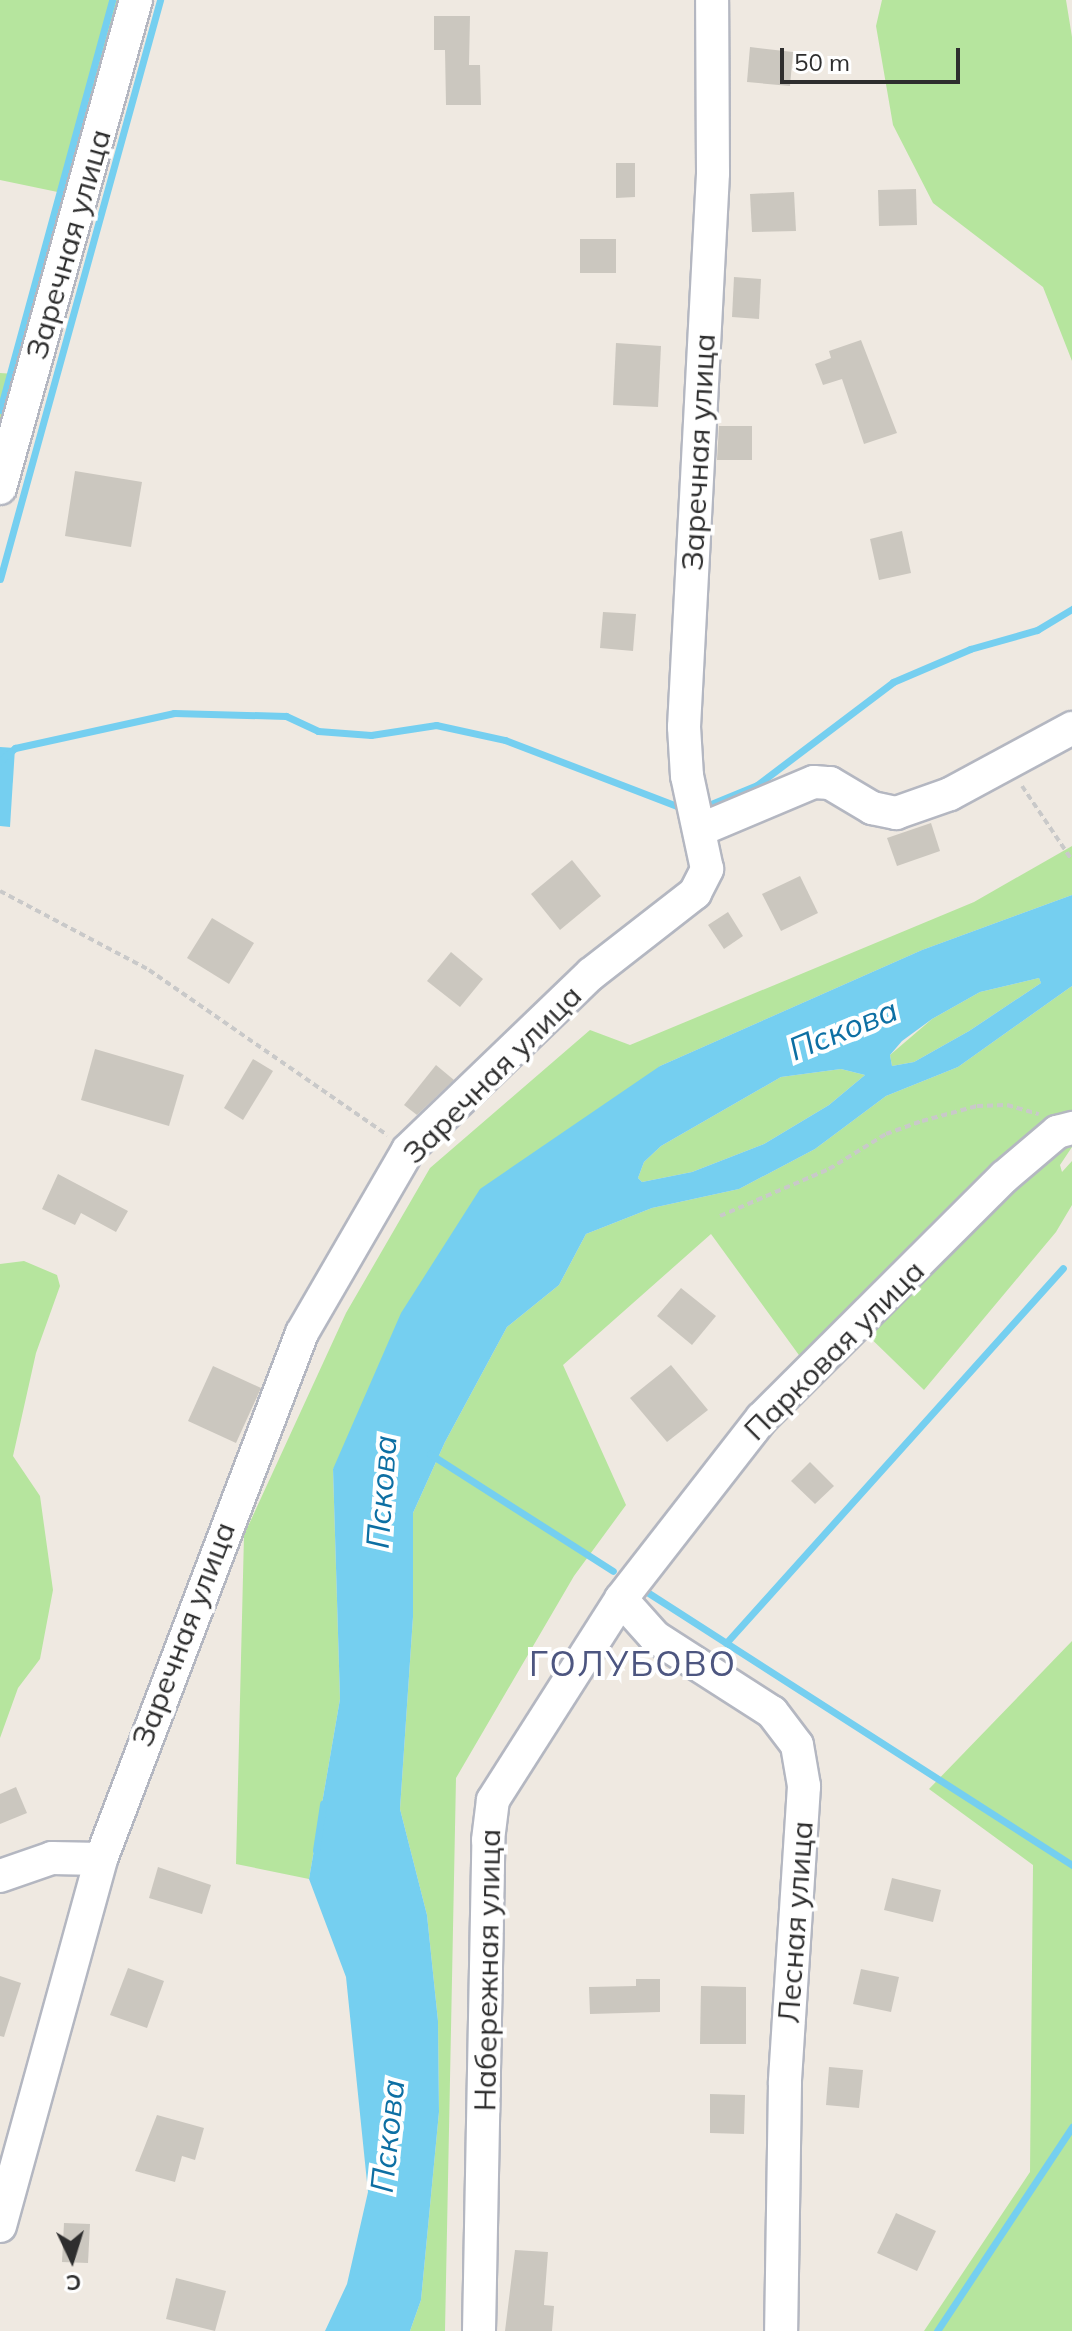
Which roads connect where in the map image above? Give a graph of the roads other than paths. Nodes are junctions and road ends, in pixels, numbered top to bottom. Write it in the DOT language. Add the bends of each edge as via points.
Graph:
graph roads {
  1 [pos="136,0"];
  2 [pos="712,0"];
  3 [pos="0,488"];
  4 [pos="1072,728"];
  5 [pos="702,829"];
  6 [pos="1058,1122"];
  7 [pos="621,1599"];
  8 [pos="101,1859"];
  9 [pos="0,1876"];
  10 [pos="0,2226"];
  11 [pos="479,2331"];
  12 [pos="781,2331"];
  1 -- 3 [label="street, Заречная улица"];
  2 -- 5 [label="street, Заречная улица" via="713,173 684,727 687,776"];
  4 -- 5 [label="street" via="1007,766 896,813 872,808 830,783 814,782"];
  5 -- 8 [label="street, Заречная улица" via="707,869 695,893 591,974 408,1150 302,1333"];
  6 -- 7 [label="street, Парковая улица" via="1057,1132 1004,1177 762,1418"];
  7 -- 11 [label="street, Набережная улица" via="512,1766 489,1818"];
  7 -- 12 [label="street, Лесная улица" via="655,1637 772,1712 797,1745 804,1786 785,2083"];
  8 -- 9 [label="street" via="52,1858"];
  8 -- 10 [label="street, Заречная улица"];
}
